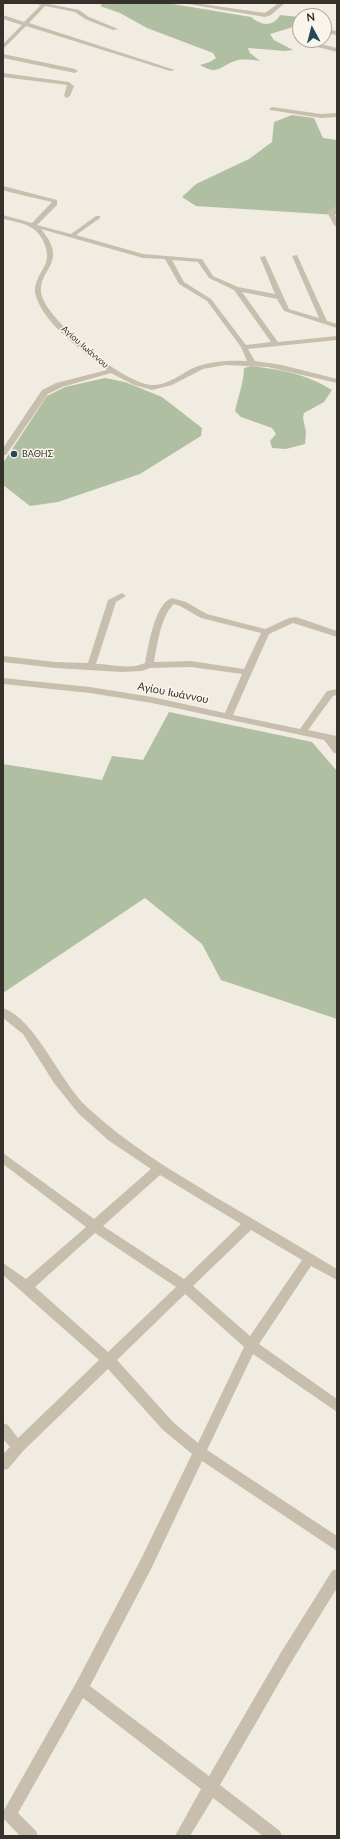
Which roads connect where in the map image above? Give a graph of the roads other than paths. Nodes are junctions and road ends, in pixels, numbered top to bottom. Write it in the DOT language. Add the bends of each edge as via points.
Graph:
graph roads {
  1 [pos="36,3"];
  2 [pos="185,3"];
  3 [pos="282,3"];
  4 [pos="44,5"];
  5 [pos="3,17"];
  6 [pos="26,24"];
  7 [pos="115,29"];
  8 [pos="3,47"];
  9 [pos="3,56"];
  10 [pos="172,70"];
  11 [pos="75,71"];
  12 [pos="3,74"];
  13 [pos="66,96"];
  14 [pos="272,109"];
  15 [pos="337,115"];
  16 [pos="3,188"];
  17 [pos="11,191"];
  18 [pos="3,196"];
  19 [pos="337,207"];
  20 [pos="3,217"];
  21 [pos="98,217"];
  22 [pos="34,225"];
  23 [pos="337,225"];
  24 [pos="72,235"];
  25 [pos="295,256"];
  26 [pos="263,257"];
  27 [pos="168,259"];
  28 [pos="236,289"];
  29 [pos="279,297"];
  30 [pos="324,322"];
  31 [pos="337,326"];
  32 [pos="337,338"];
  33 [pos="276,344"];
  34 [pos="244,347"];
  35 [pos="252,363"];
  36 [pos="112,371"];
  37 [pos="337,381"];
  38 [pos="3,453"];
  39 [pos="122,596"];
  40 [pos="266,632"];
  41 [pos="337,634"];
  42 [pos="3,659"];
  43 [pos="91,666"];
  44 [pos="149,666"];
  45 [pos="247,672"];
  46 [pos="3,680"];
  47 [pos="337,692"];
  48 [pos="228,717"];
  49 [pos="302,732"];
  50 [pos="327,737"];
  51 [pos="337,739"];
  52 [pos="337,751"];
  53 [pos="3,1012"];
  54 [pos="3,1158"];
  55 [pos="159,1169"];
  56 [pos="250,1223"];
  57 [pos="95,1227"];
  58 [pos="310,1258"];
  59 [pos="3,1268"];
  60 [pos="337,1275"];
  61 [pos="185,1286"];
  62 [pos="26,1287"];
  63 [pos="251,1345"];
  64 [pos="108,1361"];
  65 [pos="337,1406"];
  66 [pos="3,1429"];
  67 [pos="18,1447"];
  68 [pos="199,1452"];
  69 [pos="3,1464"];
  70 [pos="337,1544"];
  71 [pos="337,1576"];
  72 [pos="80,1688"];
  73 [pos="211,1788"];
  74 [pos="31,1836"];
  75 [pos="182,1836"];
  76 [pos="275,1836"];
  1 -- 4 [label="street"];
  2 -- 3 [label="street" via="266,15"];
  4 -- 6 [label="street"];
  4 -- 7 [label="street" via="77,11 87,18"];
  5 -- 6 [label="street"];
  6 -- 8 [label="street"];
  6 -- 10 [label="street"];
  9 -- 11 [label="street"];
  12 -- 13 [label="street" via="69,84 71,86"];
  14 -- 15 [label="street" via="321,116"];
  16 -- 17 [label="street"];
  17 -- 18 [label="street"];
  17 -- 22 [label="street" via="57,202"];
  19 -- 23 [label="street" via="330,212"];
  20 -- 22 [label="street"];
  21 -- 24 [label="street"];
  22 -- 24 [label="street"];
  22 -- 36 [label="street, Αγίου Ιωάννου" via="47,242 50,258 39,281 39,299 44,308 74,339"];
  24 -- 27 [label="street" via="143,256"];
  25 -- 30 [label="street"];
  26 -- 29 [label="street"];
  27 -- 28 [label="street" via="200,260 211,277"];
  27 -- 34 [label="street" via="181,283 209,300"];
  28 -- 29 [label="street"];
  28 -- 33 [label="street"];
  29 -- 30 [label="street" via="286,310"];
  30 -- 31 [label="street"];
  32 -- 33 [label="street"];
  33 -- 34 [label="street"];
  34 -- 35 [label="street"];
  35 -- 36 [label="street" via="209,365 159,388 144,387"];
  35 -- 37 [label="street"];
  36 -- 38 [label="street, Αγίου Ιωάννου" via="59,385 45,392"];
  39 -- 43 [label="street" via="112,600"];
  40 -- 41 [label="street" via="296,620"];
  40 -- 44 [label="street" via="204,616 172,601 165,607 155,636"];
  40 -- 45 [label="street"];
  42 -- 43 [label="street"];
  43 -- 44 [label="street" via="134,669"];
  44 -- 45 [label="street" via="191,664"];
  45 -- 48 [label="street"];
  46 -- 48 [label="street, Αγίου Ιωάννου" via="152,700"];
  47 -- 49 [label="street" via="330,693"];
  48 -- 49 [label="street, Αγίου Ιωάννου"];
  49 -- 50 [label="street, Αγίου Ιωάννου"];
  50 -- 51 [label="street, Αγίου Ιωάννου"];
  50 -- 52 [label="street"];
  53 -- 55 [label="street" via="27,1031 58,1080 82,1110 112,1137"];
  54 -- 57 [label="street"];
  55 -- 56 [label="street"];
  55 -- 57 [label="street"];
  56 -- 58 [label="street"];
  56 -- 61 [label="street"];
  57 -- 61 [label="street"];
  57 -- 62 [label="street"];
  58 -- 60 [label="street"];
  58 -- 63 [label="street"];
  59 -- 62 [label="street"];
  61 -- 63 [label="street"];
  61 -- 64 [label="street"];
  62 -- 64 [label="street"];
  63 -- 65 [label="street"];
  63 -- 68 [label="street"];
  64 -- 67 [label="street"];
  64 -- 68 [label="street" via="168,1426"];
  66 -- 67 [label="street"];
  67 -- 69 [label="street"];
  68 -- 70 [label="street"];
  68 -- 72 [label="street" via="147,1562"];
  71 -- 73 [label="street" via="285,1659"];
  72 -- 73 [label="street"];
  72 -- 74 [label="street" via="9,1815"];
  73 -- 75 [label="street"];
  73 -- 76 [label="street"];
}
